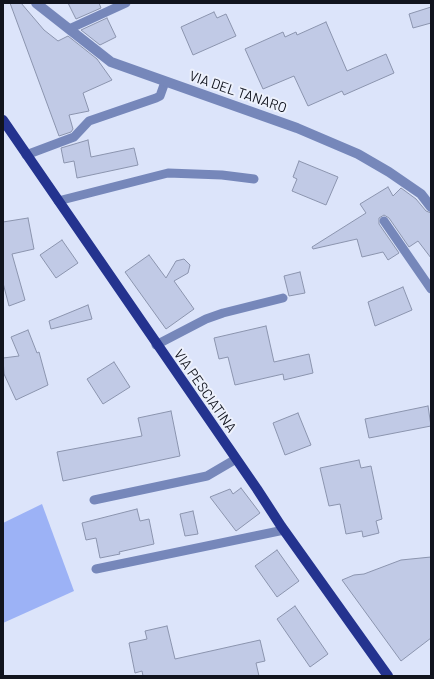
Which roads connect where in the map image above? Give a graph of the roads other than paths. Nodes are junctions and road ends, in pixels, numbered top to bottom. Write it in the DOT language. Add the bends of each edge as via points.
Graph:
graph roads {
  1 [pos="36,3"];
  2 [pos="126,3"];
  3 [pos="69,29"];
  4 [pos="165,82"];
  5 [pos="3,120"];
  6 [pos="26,155"];
  7 [pos="254,179"];
  8 [pos="58,201"];
  9 [pos="431,207"];
  10 [pos="384,221"];
  11 [pos="431,289"];
  12 [pos="283,298"];
  13 [pos="156,345"];
  14 [pos="236,459"];
  15 [pos="94,500"];
  16 [pos="284,530"];
  17 [pos="96,569"];
  18 [pos="388,676"];
  1 -- 3 [label="street, VIA DEL TANARO"];
  2 -- 3 [label="lane"];
  3 -- 4 [label="street, VIA DEL TANARO" via="111,62"];
  4 -- 6 [label="lane" via="160,96 89,120 74,137"];
  4 -- 9 [label="street, VIA DEL TANARO" via="297,128 358,154 421,194"];
  5 -- 6 [label="main road, VIA PESCIATINA"];
  6 -- 8 [label="main road, VIA PESCIATINA"];
  7 -- 8 [label="lane" via="168,173"];
  8 -- 13 [label="main road, VIA PESCIATINA"];
  10 -- 11 [label="lane"];
  12 -- 13 [label="lane" via="206,319"];
  13 -- 14 [label="main road, VIA PESCIATINA"];
  14 -- 15 [label="lane" via="207,476"];
  14 -- 16 [label="main road, VIA PESCIATINA"];
  16 -- 17 [label="lane"];
  16 -- 18 [label="main road, VIA PESCIATINA"];
}
